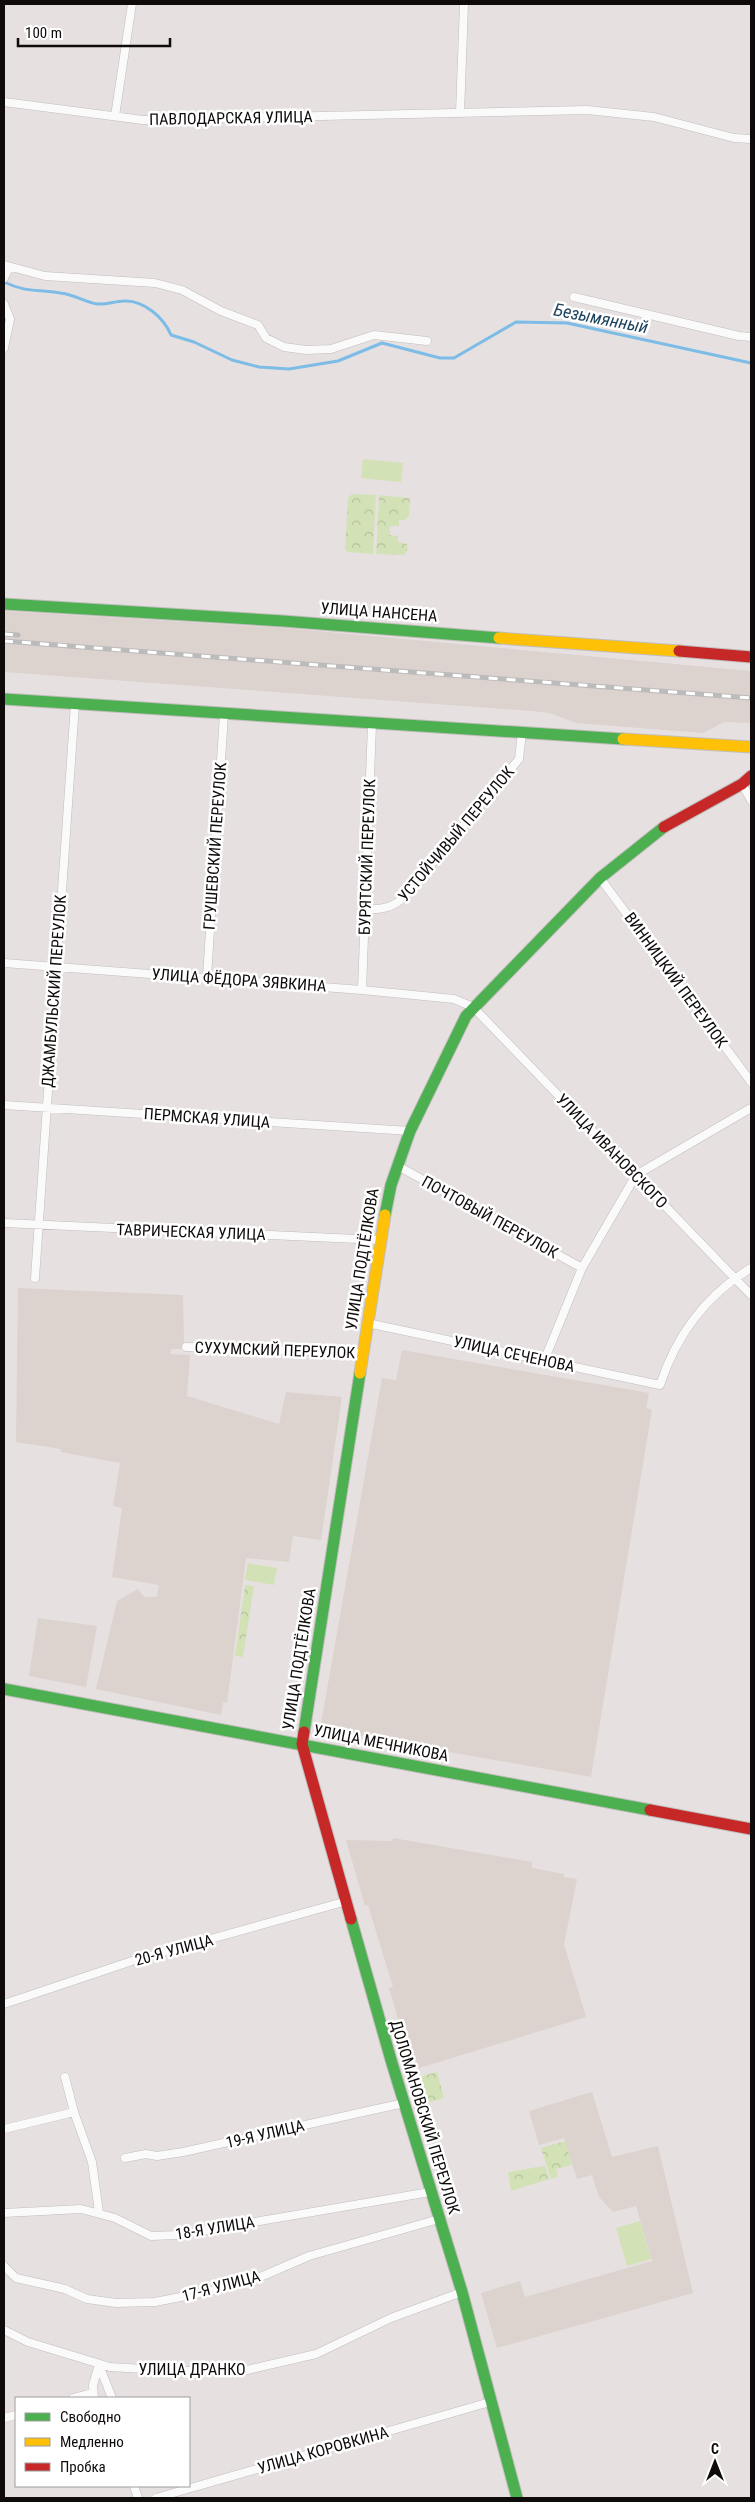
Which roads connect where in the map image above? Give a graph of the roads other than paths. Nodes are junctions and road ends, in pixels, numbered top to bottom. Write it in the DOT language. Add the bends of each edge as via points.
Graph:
graph roads {
  1 [pos="132,4"];
  2 [pos="464,4"];
  3 [pos="4,102"];
  4 [pos="460,113"];
  5 [pos="115,116"];
  6 [pos="751,139"];
  7 [pos="6,267"];
  8 [pos="4,278"];
  9 [pos="574,297"];
  10 [pos="4,304"];
  11 [pos="751,337"];
  12 [pos="427,341"];
  13 [pos="4,348"];
  14 [pos="4,604"];
  15 [pos="751,657"];
  16 [pos="4,699"];
  17 [pos="75,704"];
  18 [pos="224,714"];
  19 [pos="372,724"];
  20 [pos="522,732"];
  21 [pos="751,747"];
  22 [pos="747,780"];
  23 [pos="751,800"];
  24 [pos="600,878"];
  25 [pos="365,910"];
  26 [pos="4,963"];
  27 [pos="56,967"];
  28 [pos="206,977"];
  29 [pos="362,990"];
  30 [pos="473,1007"];
  31 [pos="751,1082"];
  32 [pos="4,1104"];
  33 [pos="46,1107"];
  34 [pos="751,1108"];
  35 [pos="410,1131"];
  36 [pos="398,1166"];
  37 [pos="636,1175"];
  38 [pos="4,1223"];
  39 [pos="38,1226"];
  40 [pos="379,1240"];
  41 [pos="582,1268"];
  42 [pos="751,1268"];
  43 [pos="35,1278"];
  44 [pos="735,1278"];
  45 [pos="751,1295"];
  46 [pos="367,1323"];
  47 [pos="186,1347"];
  48 [pos="363,1353"];
  49 [pos="544,1361"];
  50 [pos="4,1689"];
  51 [pos="302,1744"];
  52 [pos="751,1829"];
  53 [pos="347,1901"];
  54 [pos="4,2004"];
  55 [pos="65,2077"];
  56 [pos="404,2103"];
  57 [pos="74,2112"];
  58 [pos="4,2129"];
  59 [pos="125,2158"];
  60 [pos="430,2192"];
  61 [pos="98,2212"];
  62 [pos="4,2213"];
  63 [pos="439,2219"];
  64 [pos="4,2266"];
  65 [pos="462,2292"];
  66 [pos="4,2330"];
  67 [pos="99,2365"];
  68 [pos="93,2396"];
  69 [pos="112,2397"];
  70 [pos="490,2402"];
  71 [pos="156,2498"];
  72 [pos="517,2498"];
  1 -- 5 [label="street"];
  2 -- 4 [label="street"];
  3 -- 5 [label="street, ПАВЛОДАРСКАЯ УЛИЦА"];
  4 -- 5 [label="street, ПАВЛОДАРСКАЯ УЛИЦА" via="143,120"];
  4 -- 6 [label="street, ПАВЛОДАРСКАЯ УЛИЦА" via="587,110 626,113"];
  7 -- 8 [label="street"];
  7 -- 12 [label="street" via="45,276 155,283 182,290 221,311 258,325 266,338 284,347 331,349 374,335"];
  9 -- 11 [label="street"];
  10 -- 13 [label="street" via="10,319"];
  14 -- 15 [label="main road, УЛИЦА НАНСЕНА" via="283,621"];
  16 -- 17 [label="main road"];
  17 -- 18 [label="main road"];
  17 -- 27 [label="street, ДЖАМБУЛЬСКИЙ ПЕРЕУЛОК"];
  18 -- 19 [label="main road"];
  18 -- 28 [label="street, ГРУШЕВСКИЙ ПЕРЕУЛОК"];
  19 -- 20 [label="main road"];
  19 -- 25 [label="street, БУРЯТСКИЙ ПЕРЕУЛОК"];
  20 -- 21 [label="main road"];
  20 -- 25 [label="street, УСТОЙЧИВЫЙ ПЕРЕУЛОК" via="519,759 403,898 395,906"];
  22 -- 23 [label="street"];
  22 -- 24 [label="main road, УЛИЦА ПОДТЁЛКОВА" via="663,828"];
  24 -- 30 [label="main road, УЛИЦА ПОДТЁЛКОВА"];
  24 -- 31 [label="street, ВИННИЦКИЙ ПЕРЕУЛОК"];
  25 -- 29 [label="street, БУРЯТСКИЙ ПЕРЕУЛОК"];
  26 -- 27 [label="street, УЛИЦА ФЁДОРА ЗЯВКИНА"];
  27 -- 28 [label="street, УЛИЦА ФЁДОРА ЗЯВКИНА"];
  27 -- 33 [label="street, ДЖАМБУЛЬСКИЙ ПЕРЕУЛОК"];
  28 -- 29 [label="street, УЛИЦА ФЁДОРА ЗЯВКИНА"];
  29 -- 30 [label="street, УЛИЦА ФЁДОРА ЗЯВКИНА" via="454,999"];
  30 -- 35 [label="main road, УЛИЦА ПОДТЁЛКОВА"];
  30 -- 37 [label="street, УЛИЦА ИВАНОВСКОГО"];
  32 -- 33 [label="street, ПЕРМСКАЯ УЛИЦА"];
  33 -- 35 [label="street, ПЕРМСКАЯ УЛИЦА"];
  33 -- 39 [label="street, ДЖАМБУЛЬСКИЙ ПЕРЕУЛОК"];
  34 -- 37 [label="street"];
  35 -- 36 [label="main road, УЛИЦА ПОДТЁЛКОВА"];
  36 -- 40 [label="main road, УЛИЦА ПОДТЁЛКОВА"];
  36 -- 41 [label="street, ПОЧТОВЫЙ ПЕРЕУЛОК"];
  37 -- 41 [label="street"];
  37 -- 44 [label="street, УЛИЦА ИВАНОВСКОГО"];
  38 -- 39 [label="street, ТАВРИЧЕСКАЯ УЛИЦА"];
  39 -- 40 [label="street, ТАВРИЧЕСКАЯ УЛИЦА"];
  39 -- 43 [label="street, ДЖАМБУЛЬСКИЙ ПЕРЕУЛОК"];
  40 -- 46 [label="main road, УЛИЦА ПОДТЁЛКОВА"];
  41 -- 49 [label="street"];
  42 -- 44 [label="street"];
  44 -- 45 [label="street, УЛИЦА ИВАНОВСКОГО"];
  44 -- 49 [label="street, УЛИЦА СЕЧЕНОВА" via="702,1308 686,1329 669,1358 660,1385"];
  46 -- 48 [label="main road, УЛИЦА ПОДТЁЛКОВА"];
  46 -- 49 [label="street, УЛИЦА СЕЧЕНОВА"];
  47 -- 48 [label="street, СУХУМСКИЙ ПЕРЕУЛОК"];
  48 -- 51 [label="main road, УЛИЦА ПОДТЁЛКОВА"];
  50 -- 51 [label="main road, УЛИЦА МЕЧНИКОВА"];
  51 -- 52 [label="main road, УЛИЦА МЕЧНИКОВА"];
  51 -- 53 [label="main road, ДОЛОМАНОВСКИЙ ПЕРЕУЛОК"];
  53 -- 54 [label="street, 20-Я УЛИЦА" via="135,1960"];
  53 -- 56 [label="main road, ДОЛОМАНОВСКИЙ ПЕРЕУЛОК"];
  55 -- 57 [label="street"];
  56 -- 59 [label="street, 19-Я УЛИЦА" via="182,2152"];
  56 -- 60 [label="main road, ДОЛОМАНОВСКИЙ ПЕРЕУЛОК"];
  57 -- 58 [label="street"];
  57 -- 61 [label="street" via="92,2162"];
  60 -- 61 [label="street, 18-Я УЛИЦА" via="178,2235 151,2236"];
  60 -- 63 [label="main road, ДОЛОМАНОВСКИЙ ПЕРЕУЛОК"];
  61 -- 62 [label="street, 18-Я УЛИЦА" via="81,2209"];
  63 -- 64 [label="street, 17-Я УЛИЦА" via="309,2256 258,2278 154,2302 123,2304 87,2299 65,2289 16,2278"];
  63 -- 65 [label="main road, ДОЛОМАНОВСКИЙ ПЕРЕУЛОК"];
  65 -- 67 [label="street, УЛИЦА ДРАНКО" via="391,2318 316,2354 243,2371 178,2371"];
  65 -- 70 [label="main road, ДОЛОМАНОВСКИЙ ПЕРЕУЛОК"];
  66 -- 67 [label="street, УЛИЦА ДРАНКО" via="28,2342"];
  67 -- 68 [label="street" via="94,2377"];
  67 -- 69 [label="street"];
  70 -- 71 [label="street, УЛИЦА КОРОВКИНА"];
  70 -- 72 [label="main road, ДОЛОМАНОВСКИЙ ПЕРЕУЛОК"];
}
